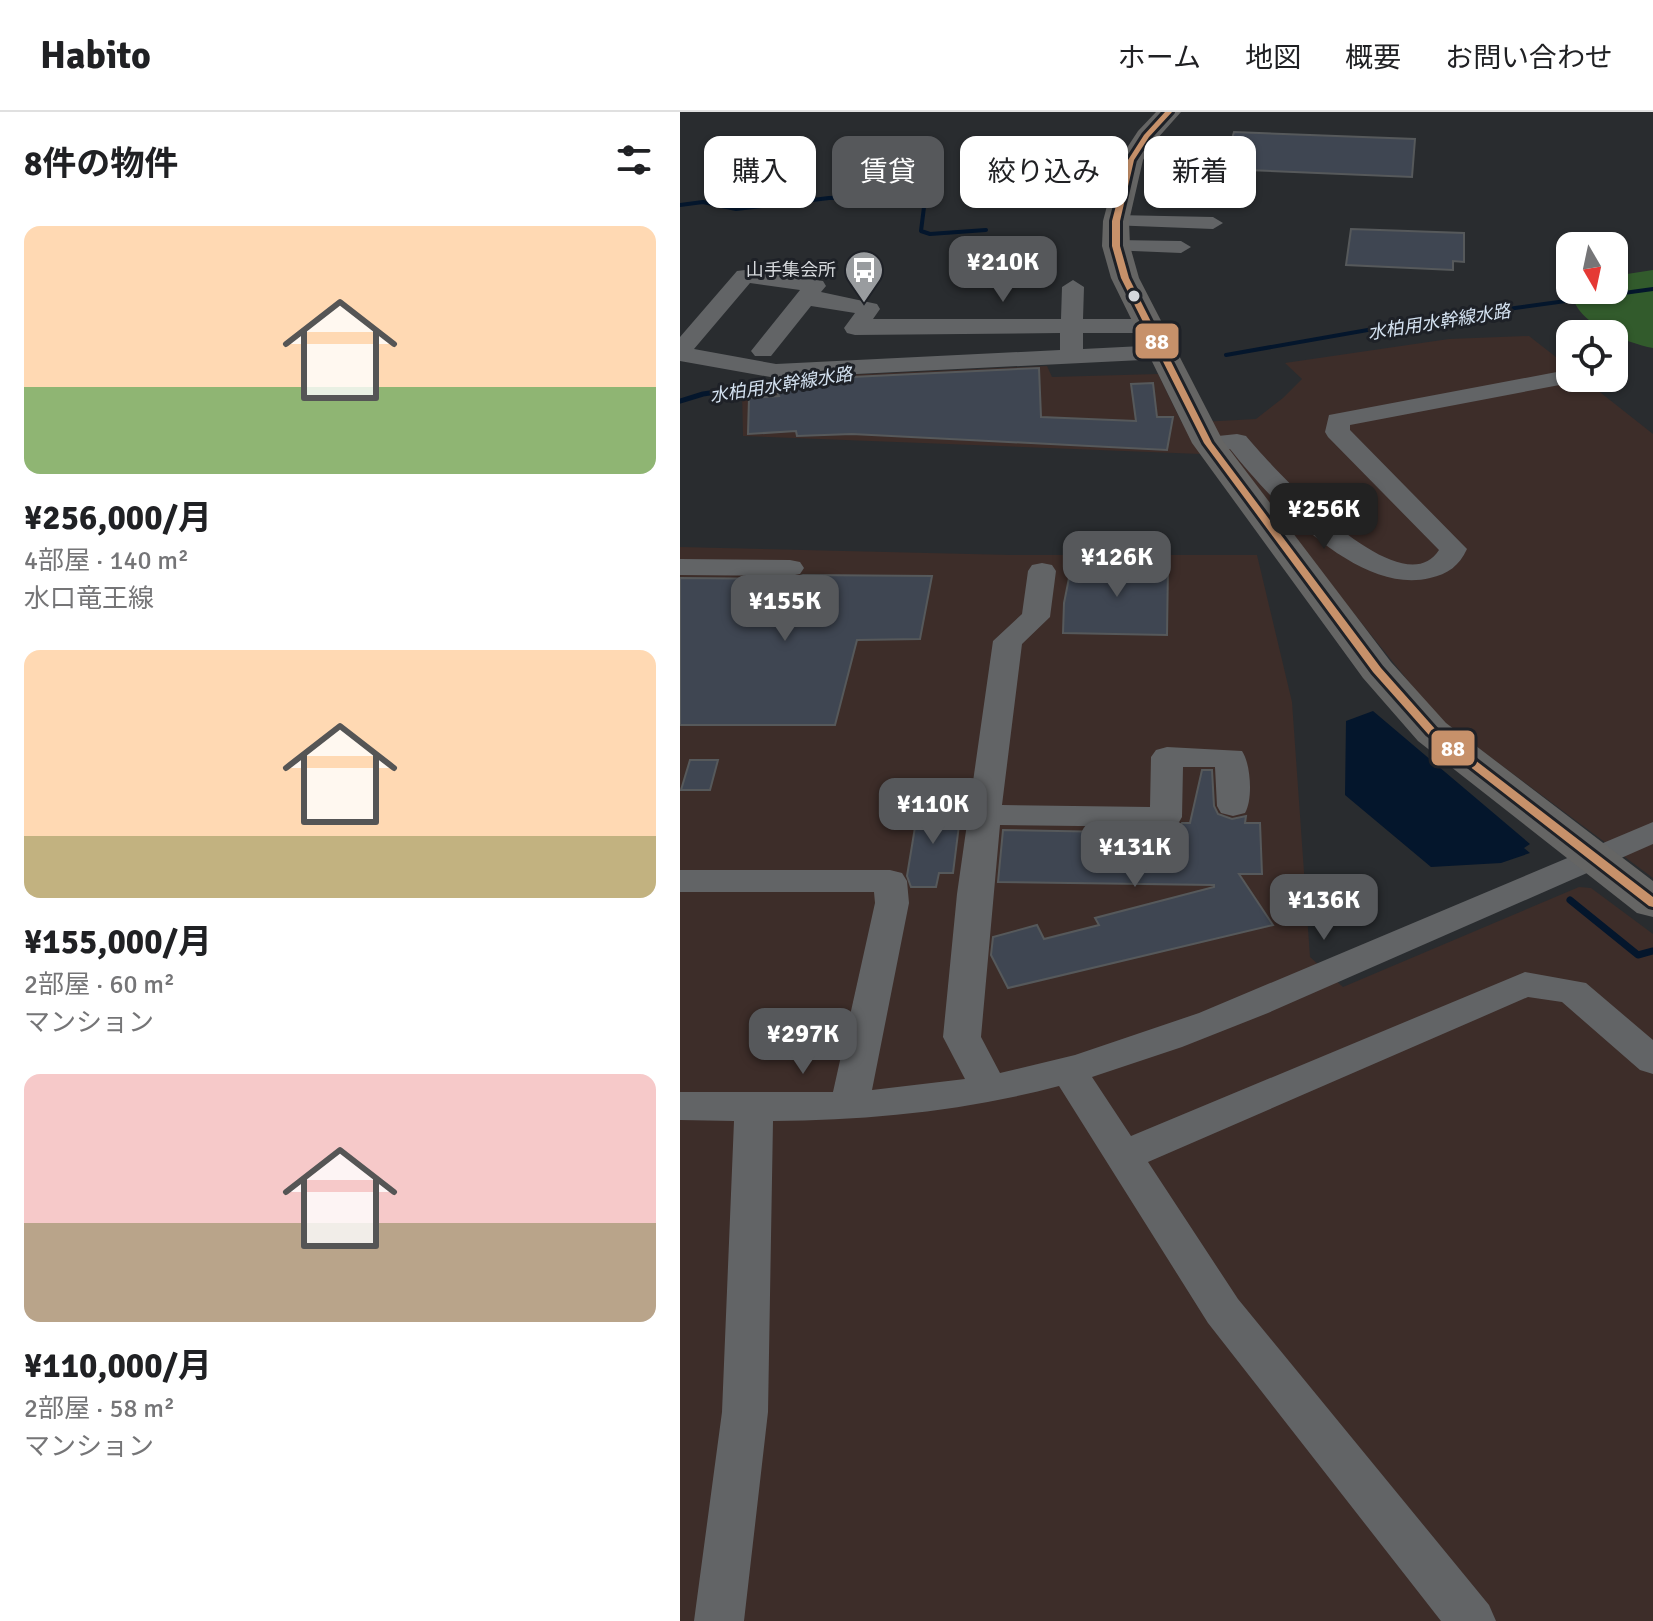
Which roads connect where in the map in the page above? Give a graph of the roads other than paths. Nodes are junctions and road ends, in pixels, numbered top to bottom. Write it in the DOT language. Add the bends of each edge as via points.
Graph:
graph roads {
  1 [pos="1169,112"];
  2 [pos="1213,223"];
  3 [pos="1116,233"];
  4 [pos="1181,247"];
  5 [pos="1073,287"];
  6 [pos="806,299"];
  7 [pos="1008,301"];
  8 [pos="955,303"];
  9 [pos="856,326"];
  10 [pos="1072,327"];
  11 [pos="895,328"];
  12 [pos="950,328"];
  13 [pos="1008,328"];
  14 [pos="1155,339"];
  15 [pos="684,348"];
  16 [pos="763,351"];
  17 [pos="878,357"];
  18 [pos="1070,358"];
  19 [pos="1005,361"];
  20 [pos="943,363"];
  21 [pos="1556,379"];
  22 [pos="1208,443"];
  23 [pos="680,567"];
  24 [pos="790,568"];
  25 [pos="1042,571"];
  26 [pos="1233,806"];
  27 [pos="985,815"];
  28 [pos="1653,832"];
  29 [pos="1595,857"];
  30 [pos="680,881"];
  31 [pos="1653,903"];
  32 [pos="1653,1061"];
  33 [pos="1069,1072"];
  34 [pos="989,1089"];
  35 [pos="853,1105"];
  36 [pos="680,1106"];
  37 [pos="754,1108"];
  38 [pos="1121,1157"];
  39 [pos="719,1621"];
  40 [pos="1471,1621"];
  1 -- 3 [label="main road" via="1131,160"];
  2 -- 3 [label="street"];
  3 -- 4 [label="street"];
  3 -- 14 [label="main road" via="1125,278"];
  5 -- 10 [label="street"];
  6 -- 9 [label="street" via="869,309"];
  6 -- 15 [label="street" via="815,286 745,276"];
  6 -- 16 [label="street"];
  7 -- 13 [label="street"];
  8 -- 12 [label="street"];
  9 -- 11 [label="street"];
  9 -- 16 [label="street" via="836,354"];
  10 -- 13 [label="street"];
  10 -- 14 [label="street"];
  10 -- 18 [label="street"];
  11 -- 12 [label="street"];
  11 -- 17 [label="street"];
  12 -- 13 [label="street"];
  12 -- 20 [label="street"];
  13 -- 19 [label="street"];
  14 -- 18 [label="street"];
  14 -- 22 [label="main road"];
  15 -- 16 [label="street"];
  15 -- 20 [label="street" via="766,370"];
  18 -- 19 [label="street"];
  19 -- 20 [label="street"];
  21 -- 22 [label="street" via="1338,420 1337,432 1453,549 1438,567 1420,572 1378,566 1336,536 1256,466 1237,441"];
  22 -- 29 [label="main road" via="1377,670 1432,732"];
  23 -- 24 [label="street"];
  25 -- 27 [label="street" via="1036,617 1008,641"];
  26 -- 27 [label="street" via="1231,758 1167,757 1166,817"];
  27 -- 34 [label="street" via="962,1037"];
  28 -- 29 [label="street"];
  29 -- 31 [label="main road"];
  29 -- 33 [label="street" via="1219,1020"];
  30 -- 35 [label="street" via="890,881 892,903"];
  32 -- 38 [label="street" via="1573,992 1525,984"];
  33 -- 34 [label="street"];
  33 -- 38 [label="street"];
  34 -- 35 [label="street"];
  35 -- 37 [label="street"];
  36 -- 37 [label="street"];
  37 -- 39 [label="street" via="745,1412"];
  38 -- 40 [label="street" via="1223,1311"];
}
